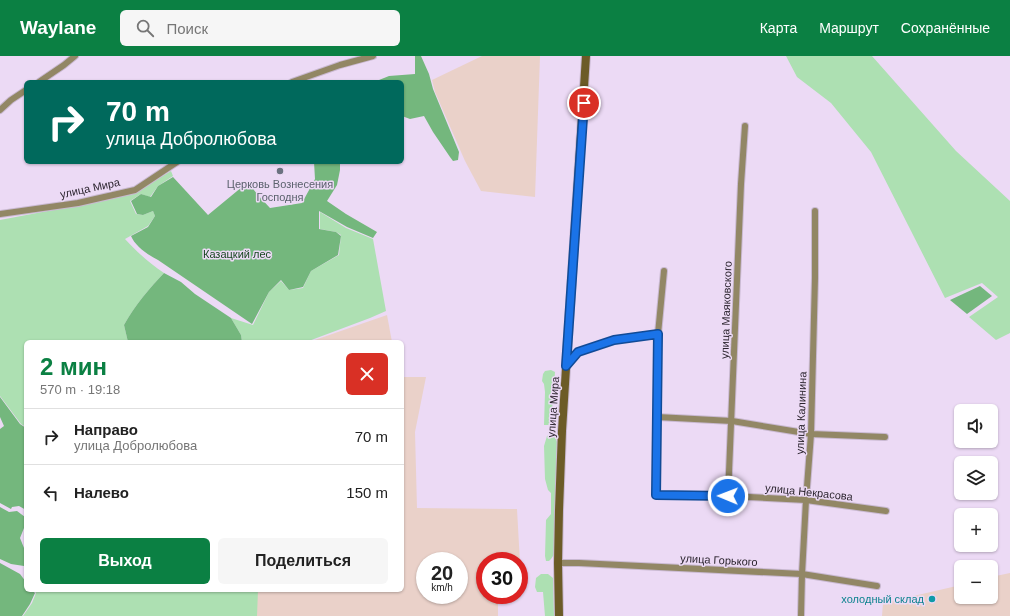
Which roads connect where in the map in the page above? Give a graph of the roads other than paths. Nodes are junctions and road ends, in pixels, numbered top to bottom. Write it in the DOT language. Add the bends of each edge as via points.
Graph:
graph roads {
  1 [pos="75,56"];
  2 [pos="373,56"];
  3 [pos="586,56"];
  4 [pos="41,80"];
  5 [pos="297,80"];
  6 [pos="24,91"];
  7 [pos="0,110"];
  8 [pos="745,126"];
  9 [pos="174,164"];
  10 [pos="815,211"];
  11 [pos="0,214"];
  12 [pos="664,271"];
  13 [pos="658,334"];
  14 [pos="566,366"];
  15 [pos="657,417"];
  16 [pos="732,420"];
  17 [pos="811,434"];
  18 [pos="885,437"];
  19 [pos="728,496"];
  20 [pos="806,500"];
  21 [pos="886,511"];
  22 [pos="558,563"];
  23 [pos="802,574"];
  24 [pos="877,586"];
  25 [pos="559,616"];
  26 [pos="801,616"];
  1 -- 4 [label="street"];
  2 -- 5 [label="street" via="340,64"];
  3 -- 14 [label="main road, улица Мира"];
  6 -- 7 [label="street"];
  8 -- 16 [label="street, улица Маяковского"];
  9 -- 11 [label="street, улица Мира" via="135,190 78,203"];
  10 -- 17 [label="street, улица Калинина"];
  12 -- 13 [label="street"];
  13 -- 14 [label="street" via="614,340 578,352"];
  13 -- 15 [label="street"];
  14 -- 22 [label="main road, улица Мира"];
  15 -- 16 [label="street"];
  15 -- 19 [label="street, улица Некрасова" via="656,495"];
  16 -- 17 [label="street"];
  16 -- 19 [label="street, улица Маяковского"];
  17 -- 18 [label="street"];
  17 -- 20 [label="street, улица Калинина"];
  19 -- 20 [label="street, улица Некрасова"];
  20 -- 21 [label="street, улица Некрасова"];
  20 -- 23 [label="street, улица Калинина"];
  22 -- 23 [label="street, улица Горького"];
  22 -- 25 [label="main road, улица Мира"];
  23 -- 24 [label="street, улица Горького"];
  23 -- 26 [label="street, улица Калинина"];
}
